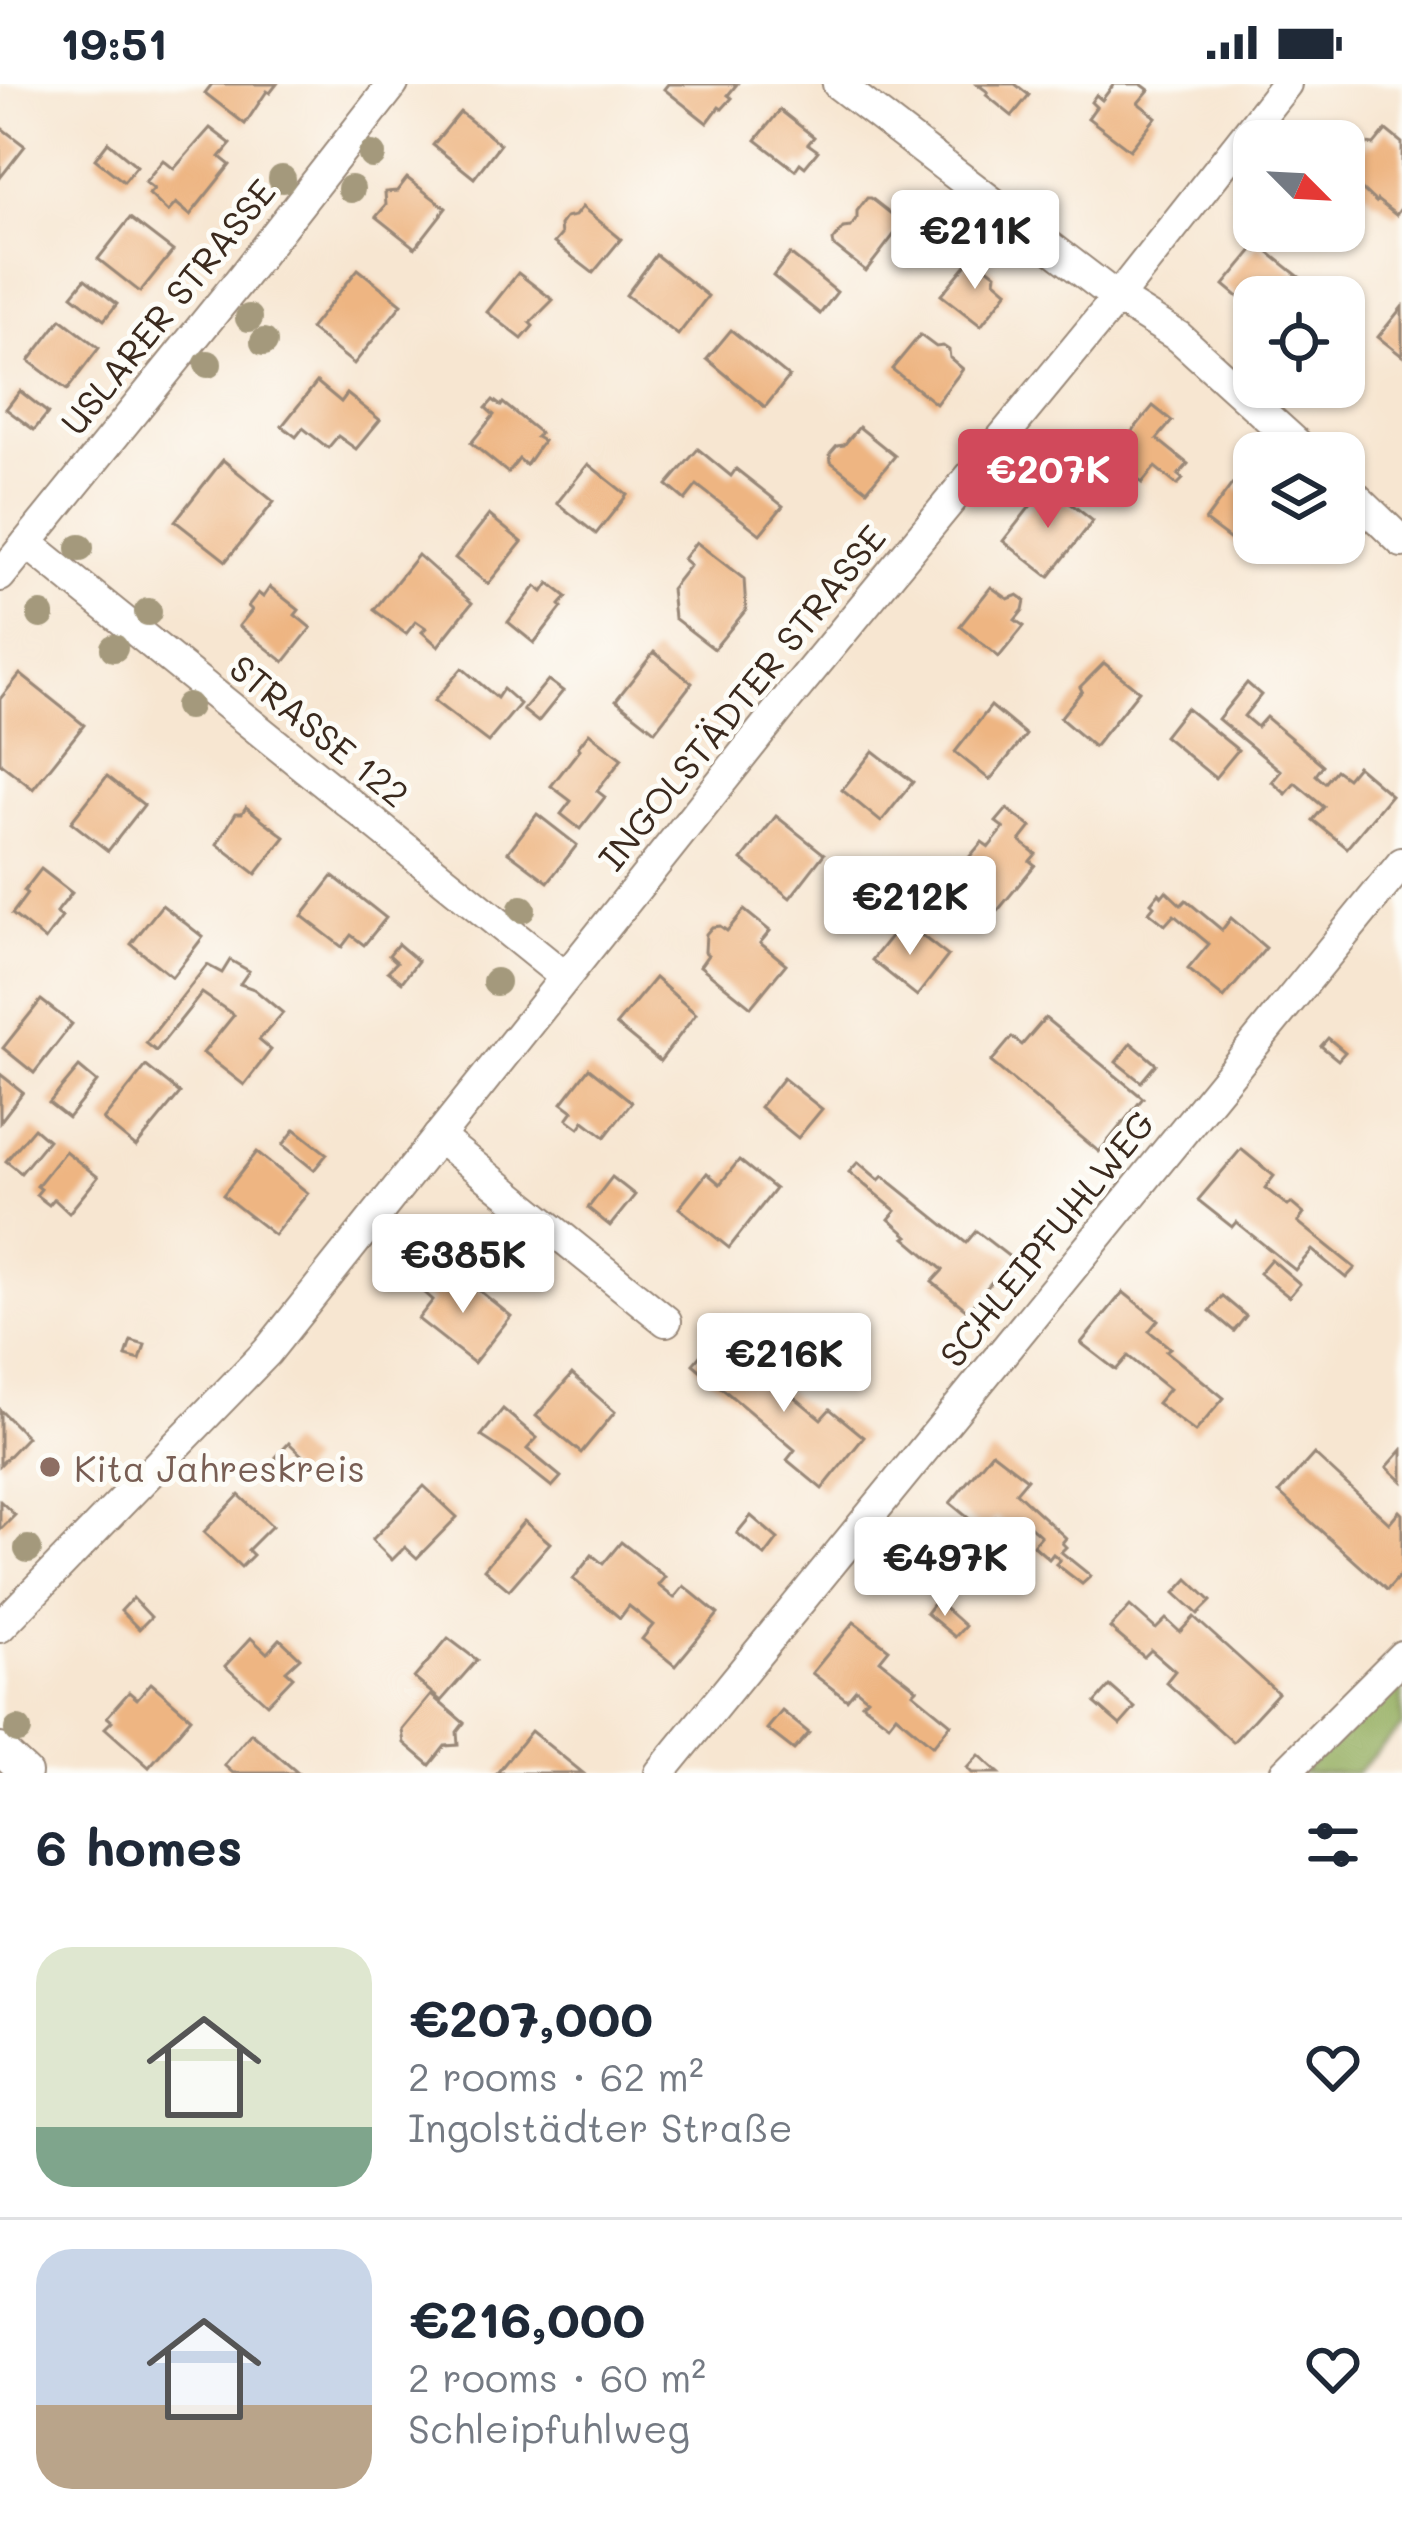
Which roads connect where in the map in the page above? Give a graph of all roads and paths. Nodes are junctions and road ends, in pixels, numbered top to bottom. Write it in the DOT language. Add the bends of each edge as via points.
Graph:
graph roads {
  1 [pos="393,84"];
  2 [pos="838,84"];
  3 [pos="1286,84"];
  4 [pos="1117,298"];
  5 [pos="1284,432"];
  6 [pos="1365,506"];
  7 [pos="1402,542"];
  8 [pos="27,543"];
  9 [pos="0,576"];
  10 [pos="1402,863"];
  11 [pos="565,977"];
  12 [pos="438,1137"];
  13 [pos="665,1321"];
  14 [pos="0,1627"];
  15 [pos="1402,1656"];
  16 [pos="0,1749"];
  17 [pos="26,1773"];
  18 [pos="659,1773"];
  19 [pos="1285,1773"];
  1 -- 8 [label="street, USLARER STRASSE"];
  2 -- 4 [label="street"];
  3 -- 4 [label="street, INGOLSTÄDTER STRASSE"];
  4 -- 5 [label="street" via="1179,337"];
  4 -- 11 [label="street, INGOLSTÄDTER STRASSE"];
  6 -- 7 [label="street"];
  8 -- 9 [label="street, USLARER STRASSE"];
  8 -- 11 [label="street, STRASSE 122"];
  10 -- 18 [label="street, SCHLEIPFUHLWEG"];
  11 -- 12 [label="street, INGOLSTÄDTER STRASSE"];
  12 -- 13 [label="street"];
  12 -- 14 [label="street, INGOLSTÄDTER STRASSE" via="267,1352"];
  15 -- 19 [label="street"];
  16 -- 17 [label="street"];
}
